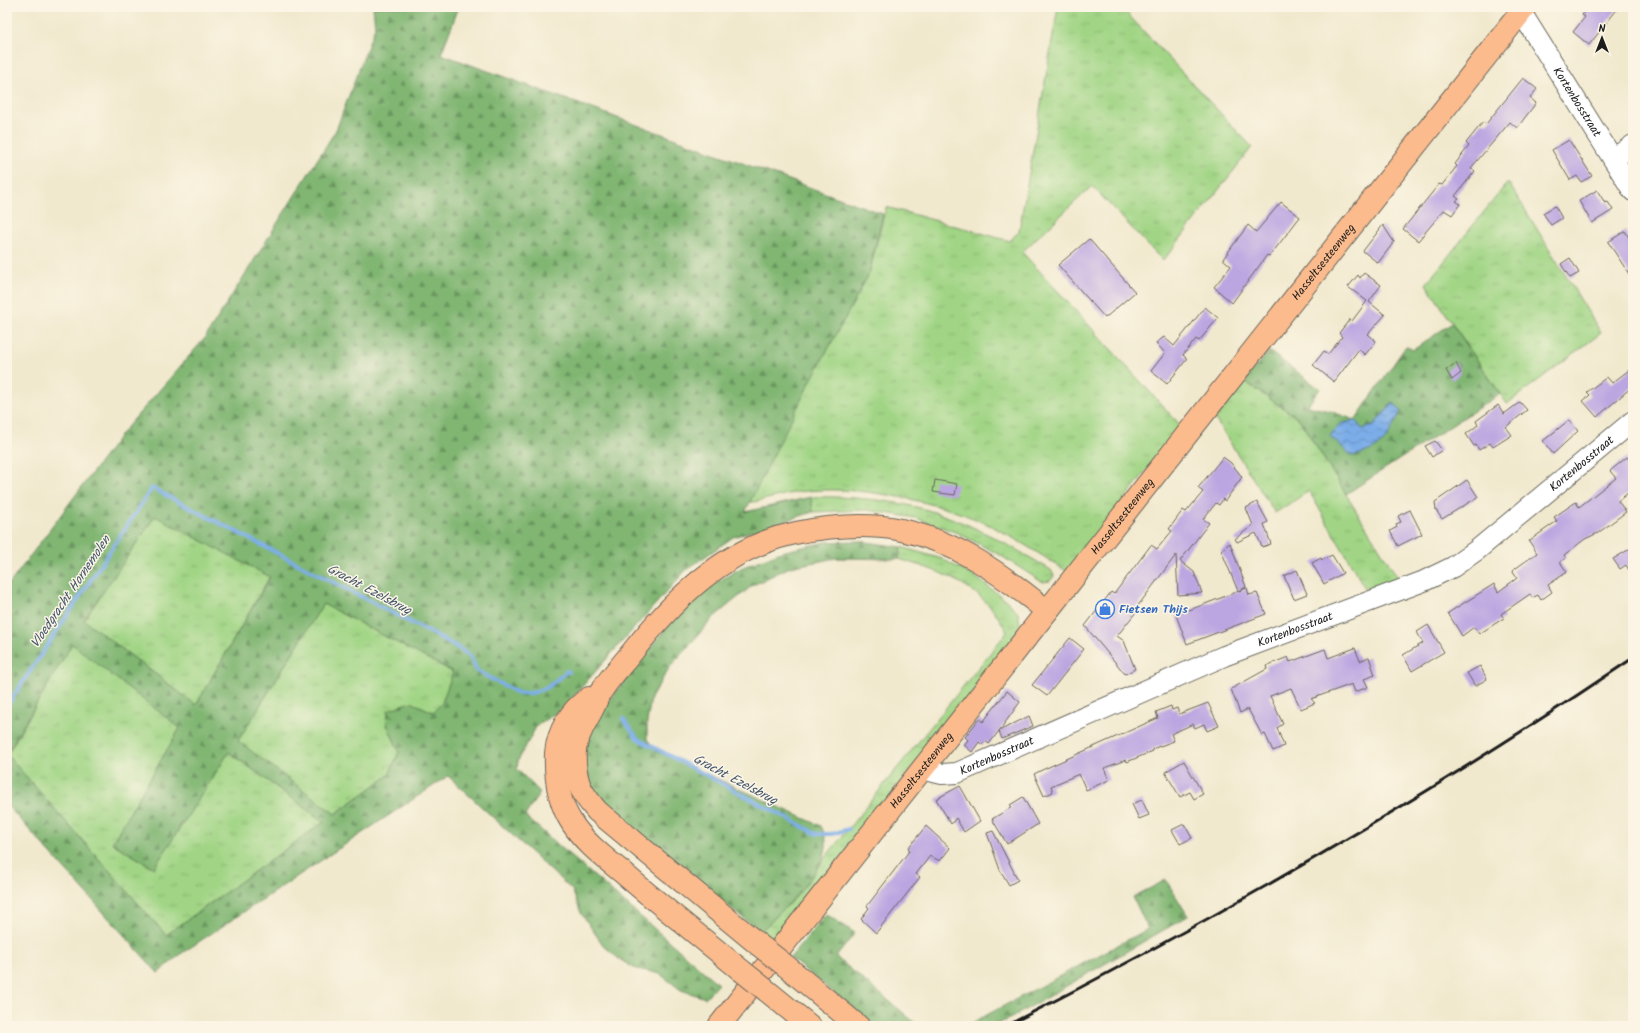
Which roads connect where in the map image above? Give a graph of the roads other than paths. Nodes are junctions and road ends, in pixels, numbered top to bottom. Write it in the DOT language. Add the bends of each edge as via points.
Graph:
graph roads {
  1 [pos="1523,10"];
  2 [pos="1633,146"];
  3 [pos="1613,159"];
  4 [pos="1633,191"];
  5 [pos="1633,421"];
  6 [pos="1047,611"];
  7 [pos="601,691"];
  8 [pos="922,769"];
  9 [pos="719,1026"];
  10 [pos="810,1026"];
  11 [pos="858,1026"];
  1 -- 3 [label="street, Kortenbosstraat"];
  1 -- 6 [label="main road, Hasseltsesteenweg"];
  2 -- 3 [label="street"];
  3 -- 4 [label="street, Kortenbosstraat"];
  5 -- 8 [label="street, Kortenbosstraat" via="1453,568 1399,592 1224,656 957,773 942,774"];
  6 -- 7 [label="main road" via="1004,576 971,556 936,541 896,529 853,526 804,532 766,542 727,560 689,590 659,619"];
  6 -- 8 [label="main road, Hasseltsesteenweg"];
  7 -- 10 [label="main road, bridge" via="580,704 565,722 557,746 555,776 563,806 572,824 598,852 641,889"];
  7 -- 11 [label="main road, bridge" via="582,726 575,750 582,791 597,810"];
  8 -- 9 [label="main road, Hasseltsesteenweg"];
}
